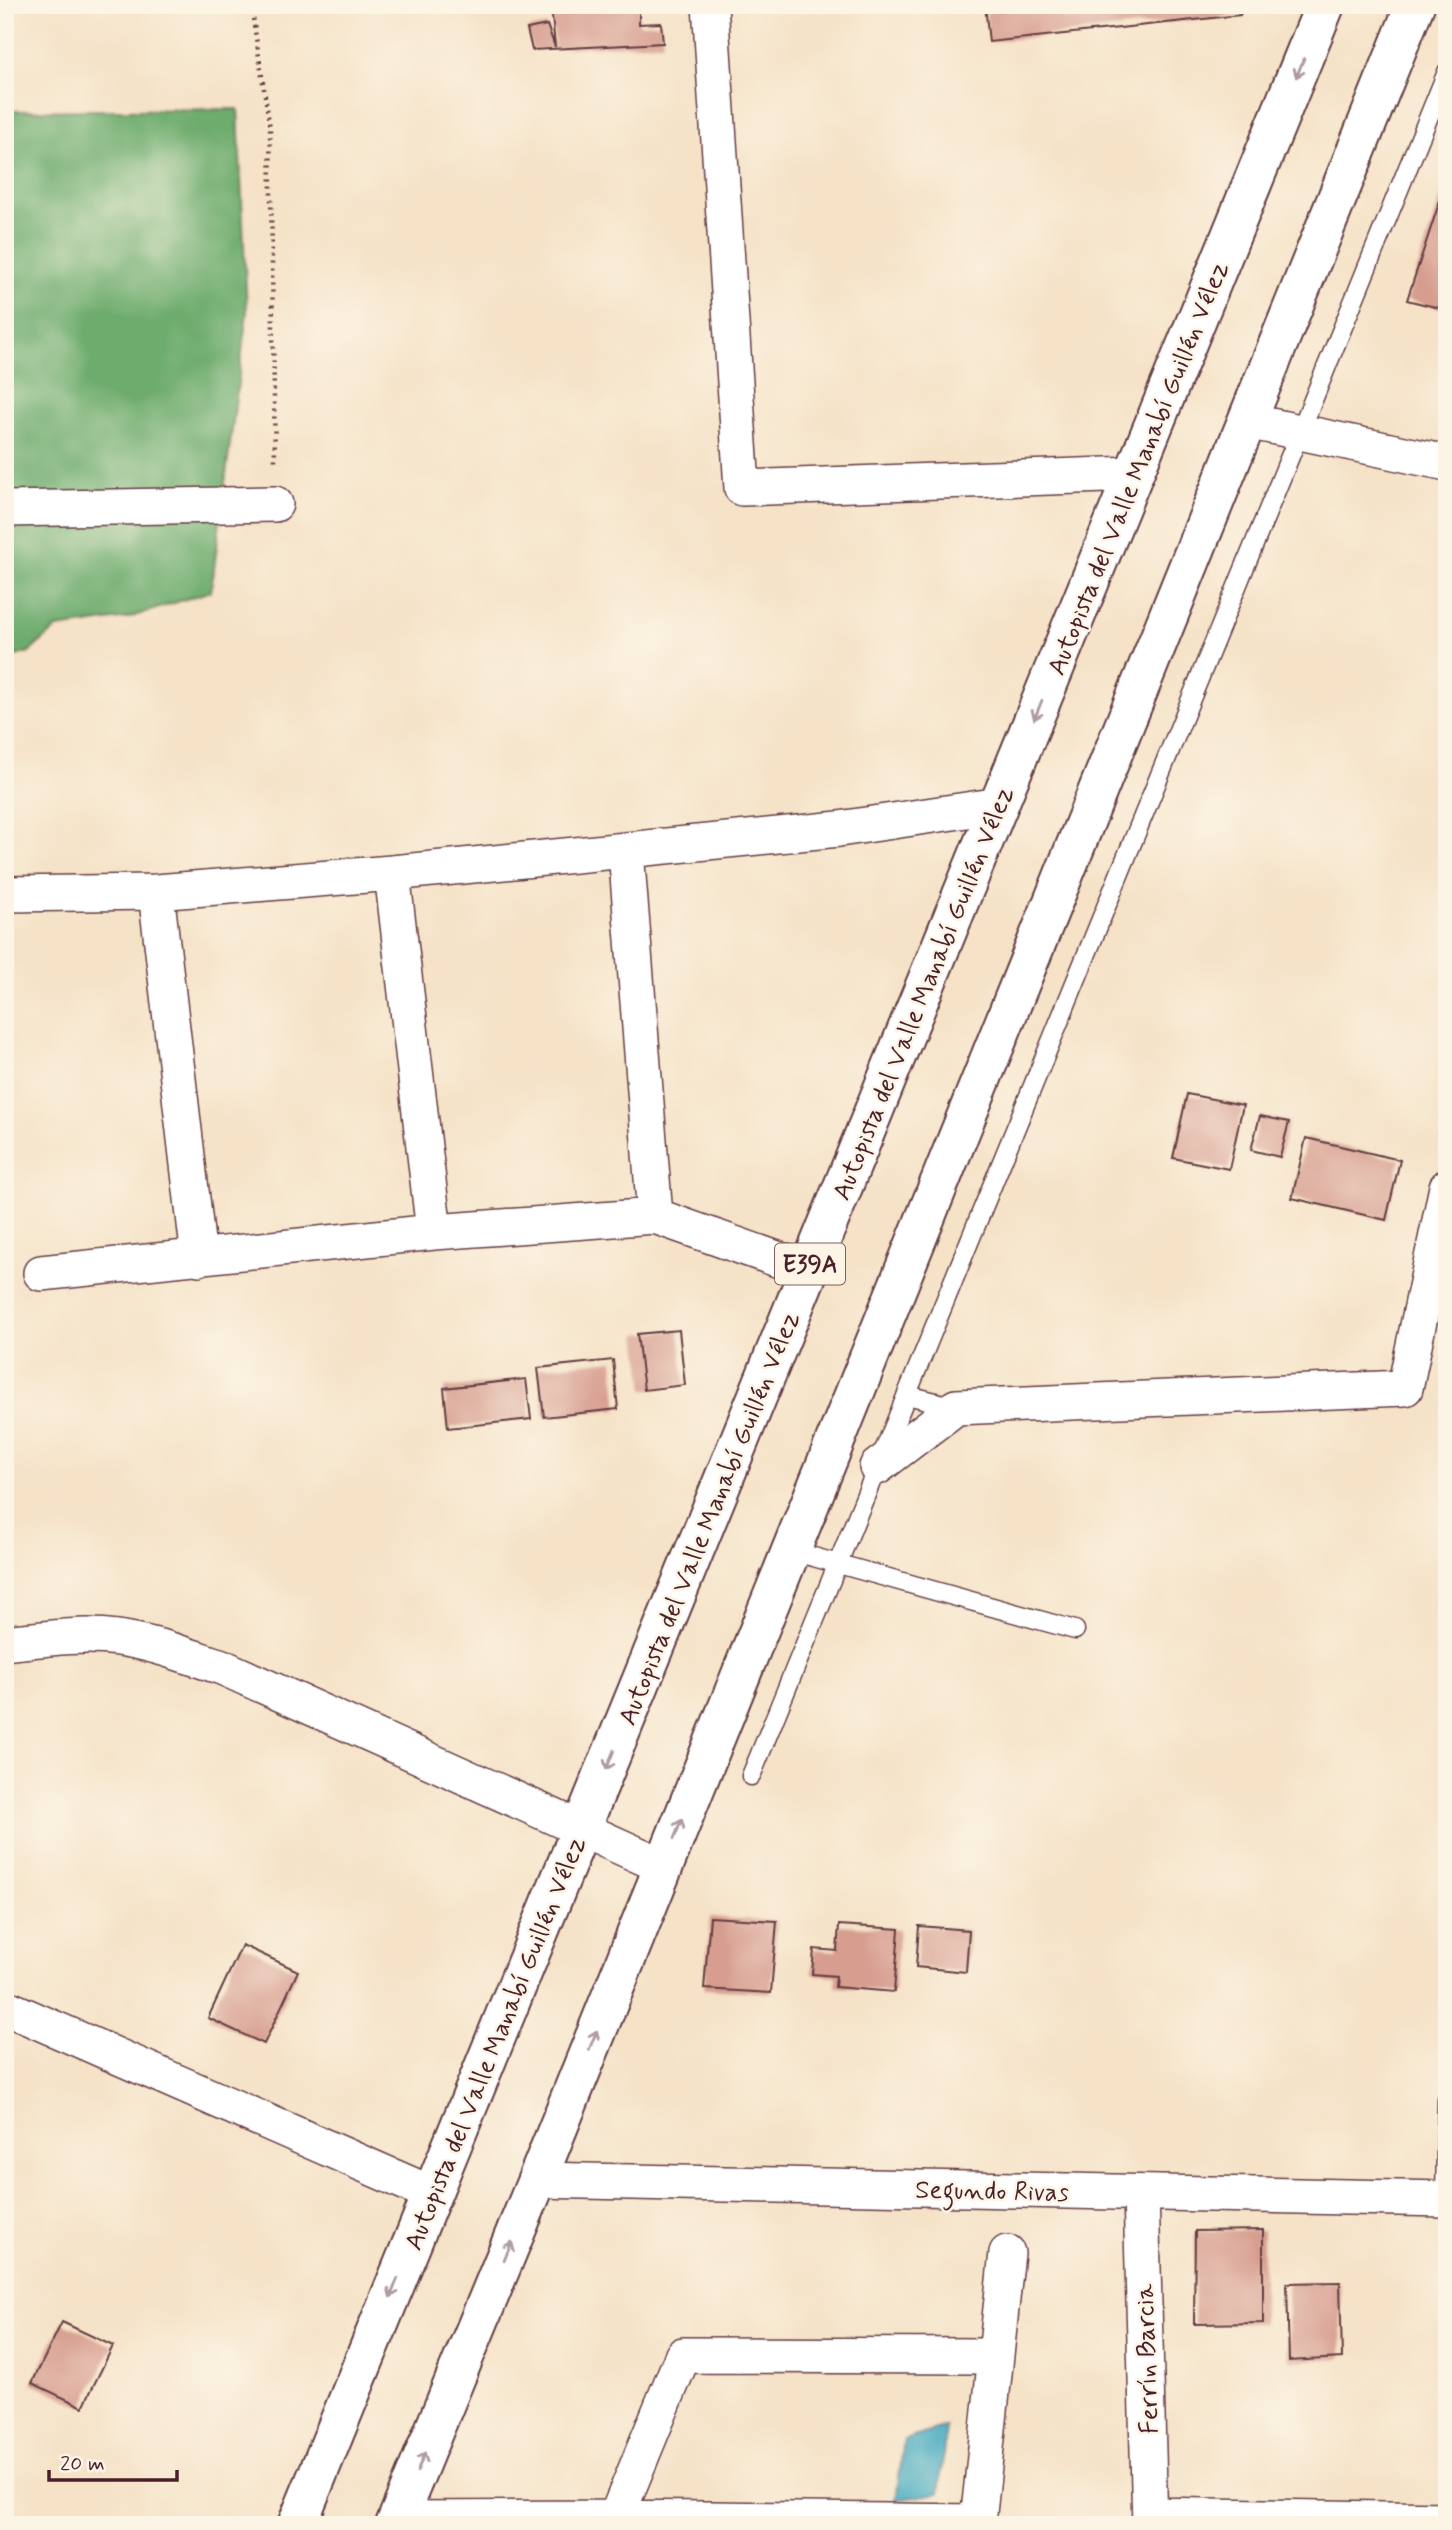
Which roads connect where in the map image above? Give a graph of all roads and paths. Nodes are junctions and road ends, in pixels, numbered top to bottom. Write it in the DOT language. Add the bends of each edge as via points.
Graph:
graph roads {
  1 [pos="251,5"];
  2 [pos="710,5"];
  3 [pos="1325,5"];
  4 [pos="1415,5"];
  5 [pos="1447,72"];
  6 [pos="1247,421"];
  7 [pos="1300,432"];
  8 [pos="1447,463"];
  9 [pos="1135,474"];
  10 [pos="275,504"];
  11 [pos="5,509"];
  12 [pos="1000,805"];
  13 [pos="626,851"];
  14 [pos="392,873"];
  15 [pos="156,892"];
  16 [pos="5,894"];
  17 [pos="1447,1186"];
  18 [pos="655,1216"];
  19 [pos="434,1232"];
  20 [pos="199,1258"];
  21 [pos="808,1270"];
  22 [pos="41,1273"];
  23 [pos="907,1395"];
  24 [pos="956,1406"];
  25 [pos="877,1467"];
  26 [pos="792,1550"];
  27 [pos="839,1563"];
  28 [pos="1075,1630"];
  29 [pos="5,1643"];
  30 [pos="751,1776"];
  31 [pos="582,1830"];
  32 [pos="663,1866"];
  33 [pos="5,2007"];
  34 [pos="1447,2099"];
  35 [pos="537,2180"];
  36 [pos="1141,2193"];
  37 [pos="432,2194"];
  38 [pos="1446,2199"];
  39 [pos="1007,2253"];
  40 [pos="996,2356"];
  41 [pos="616,2518"];
  42 [pos="1150,2520"];
  43 [pos="1447,2520"];
  44 [pos="396,2522"];
  45 [pos="297,2525"];
  1 -- 10 [label="path" via="270,128"];
  2 -- 9 [label="street" via="742,488"];
  3 -- 9 [label="main road, Autopista del Valle Manabí Guillén Vélez / E39A, one-way"];
  4 -- 6 [label="main road"];
  5 -- 7 [label="lane"];
  6 -- 7 [label="street"];
  6 -- 26 [label="main road"];
  7 -- 8 [label="street"];
  7 -- 23 [label="lane"];
  9 -- 12 [label="main road, Autopista del Valle Manabí Guillén Vélez / E39A, one-way"];
  10 -- 11 [label="street"];
  12 -- 13 [label="street" via="839,829"];
  12 -- 21 [label="main road, Autopista del Valle Manabí Guillén Vélez / E39A"];
  13 -- 14 [label="street"];
  13 -- 18 [label="street"];
  14 -- 15 [label="street"];
  14 -- 19 [label="street"];
  15 -- 16 [label="street"];
  15 -- 20 [label="street"];
  17 -- 24 [label="street" via="1405,1388"];
  18 -- 19 [label="street"];
  18 -- 21 [label="street"];
  19 -- 20 [label="street"];
  20 -- 22 [label="street"];
  21 -- 31 [label="main road, Autopista del Valle Manabí Guillén Vélez / E39A, one-way"];
  23 -- 24 [label="lane"];
  23 -- 25 [label="lane"];
  24 -- 25 [label="street"];
  25 -- 27 [label="lane"];
  26 -- 27 [label="lane"];
  32 -- 26 [label="main road, one-way"];
  27 -- 28 [label="lane"];
  27 -- 30 [label="lane"];
  29 -- 31 [label="street" via="117,1638 171,1650 222,1667"];
  31 -- 32 [label="street"];
  31 -- 37 [label="main road, Autopista del Valle Manabí Guillén Vélez / E39A"];
  35 -- 32 [label="main road, one-way"];
  33 -- 37 [label="street"];
  34 -- 38 [label="lane"];
  35 -- 36 [label="street, Segundo Rivas"];
  44 -- 35 [label="main road, one-way"];
  36 -- 38 [label="street, Segundo Rivas"];
  36 -- 42 [label="street, Ferrín Barcia"];
  37 -- 45 [label="main road, Autopista del Valle Manabí Guillén Vélez / E39A, one-way"];
  39 -- 40 [label="street"];
  40 -- 41 [label="street" via="683,2355"];
  40 -- 41 [label="street" via="978,2522"];
  41 -- 44 [label="street"];
  42 -- 43 [label="street"];
}
